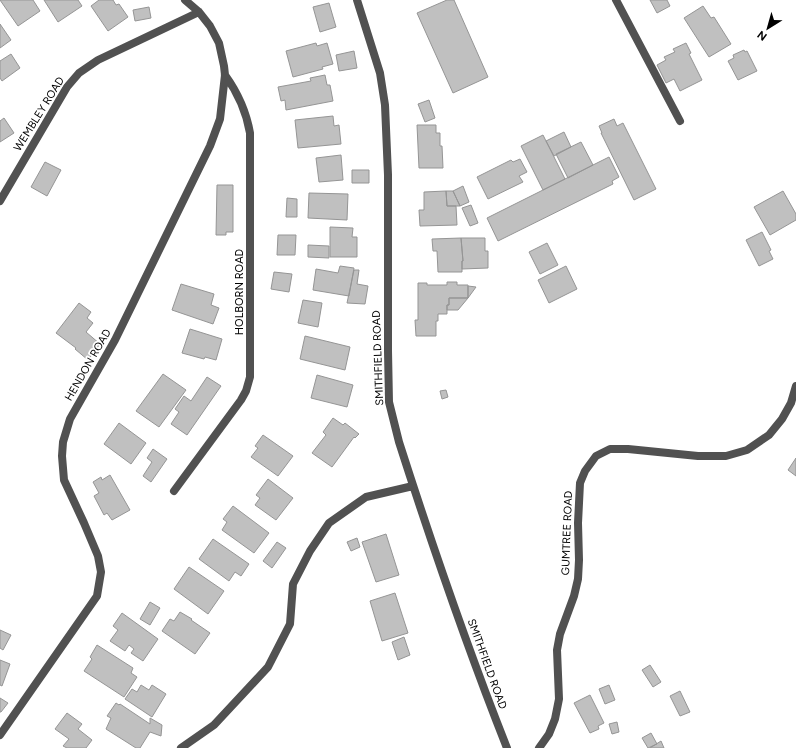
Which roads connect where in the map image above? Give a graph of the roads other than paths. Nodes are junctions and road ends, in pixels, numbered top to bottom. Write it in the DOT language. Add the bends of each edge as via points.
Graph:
graph roads {
  1 [pos="185,0"];
  2 [pos="357,0"];
  3 [pos="616,0"];
  4 [pos="199,12"];
  5 [pos="225,74"];
  6 [pos="680,120"];
  7 [pos="0,201"];
  8 [pos="796,386"];
  9 [pos="413,486"];
  10 [pos="174,491"];
  11 [pos="0,736"];
  12 [pos="181,748"];
  13 [pos="507,748"];
  14 [pos="539,748"];
  1 -- 4 [label="street, HENDON ROAD"];
  2 -- 9 [label="street, SMITHFIELD ROAD" via="380,73 385,105 388,175 389,402 398,442"];
  3 -- 6 [label="street"];
  4 -- 5 [label="street, HENDON ROAD" via="219,43"];
  4 -- 7 [label="street, WEMBLEY ROAD" via="98,60 79,72"];
  5 -- 10 [label="street, HOLBORN ROAD" via="238,94 250,133 250,377 241,400"];
  5 -- 11 [label="street, HENDON ROAD" via="220,119 210,146 116,340 70,419 63,442 64,480 98,556 101,572 97,596"];
  8 -- 14 [label="street, GUMTREE ROAD" via="782,420 769,435 747,450 726,456 698,456 610,449 596,456 585,471 580,483 578,579 557,650 559,699 556,719"];
  9 -- 12 [label="street" via="366,498 329,523 310,551 293,584 290,624 268,668 214,725"];
  9 -- 13 [label="street, SMITHFIELD ROAD"];
}
